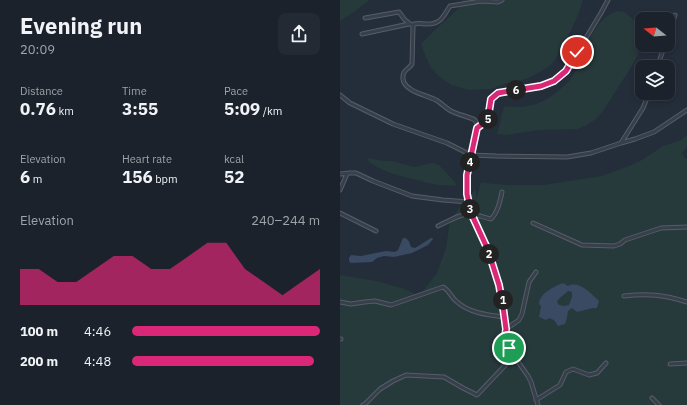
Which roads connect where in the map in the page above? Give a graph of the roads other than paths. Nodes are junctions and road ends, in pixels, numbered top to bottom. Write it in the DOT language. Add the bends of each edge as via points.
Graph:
graph roads {
  1 [pos="502,0"];
  2 [pos="608,0"];
  3 [pos="365,18"];
  4 [pos="409,24"];
  5 [pos="413,26"];
  6 [pos="362,34"];
  7 [pos="340,96"];
  8 [pos="646,100"];
  9 [pos="687,110"];
  10 [pos="477,128"];
  11 [pos="621,143"];
  12 [pos="471,155"];
  13 [pos="340,174"];
  14 [pos="347,174"];
  15 [pos="340,190"];
  16 [pos="502,192"];
  17 [pos="468,202"];
  18 [pos="340,213"];
  19 [pos="471,213"];
  20 [pos="533,223"];
  21 [pos="438,226"];
  22 [pos="687,227"];
  23 [pos="376,231"];
  24 [pos="536,272"];
  25 [pos="624,296"];
  26 [pos="340,302"];
  27 [pos="687,302"];
  28 [pos="504,317"];
  29 [pos="506,329"];
  30 [pos="514,356"];
  31 [pos="687,363"];
  32 [pos="606,364"];
  33 [pos="670,364"];
  34 [pos="652,398"];
  35 [pos="536,400"];
  36 [pos="362,405"];
  37 [pos="538,405"];
  38 [pos="659,405"];
  1 -- 5 [label="street" via="450,6 440,21"];
  2 -- 10 [label="street" via="566,71 554,81 541,86 498,93 491,99 488,118"];
  3 -- 4 [label="street" via="399,12"];
  4 -- 5 [label="street"];
  4 -- 6 [label="street"];
  5 -- 10 [label="street" via="412,64 403,72 404,85 436,100 450,110 475,120"];
  7 -- 12 [label="street" via="393,124"];
  8 -- 11 [label="street"];
  9 -- 11 [label="street" via="654,132"];
  10 -- 12 [label="street"];
  11 -- 12 [label="street" via="591,153 566,157"];
  12 -- 17 [label="street" via="467,175"];
  13 -- 14 [label="street"];
  14 -- 15 [label="street"];
  14 -- 17 [label="street" via="356,173 412,196"];
  16 -- 19 [label="street" via="491,219"];
  17 -- 19 [label="street"];
  18 -- 23 [label="street"];
  19 -- 21 [label="street"];
  19 -- 28 [label="street" via="488,250 502,295"];
  20 -- 22 [label="street" via="582,245 596,246 614,246 661,228"];
  24 -- 29 [label="street" via="529,282 519,320"];
  25 -- 27 [label="street" via="656,294"];
  26 -- 28 [label="street" via="351,304 376,301 391,305 443,287 456,301 470,310 484,315"];
  28 -- 29 [label="street"];
  29 -- 30 [label="street" via="505,338"];
  30 -- 35 [label="street" via="528,376"];
  30 -- 36 [label="street" via="477,395 444,377 406,375 380,389"];
  31 -- 33 [label="street"];
  32 -- 35 [label="street" via="597,373 589,375 573,369 566,372 560,385"];
  34 -- 38 [label="street"];
  35 -- 37 [label="street"];
}
